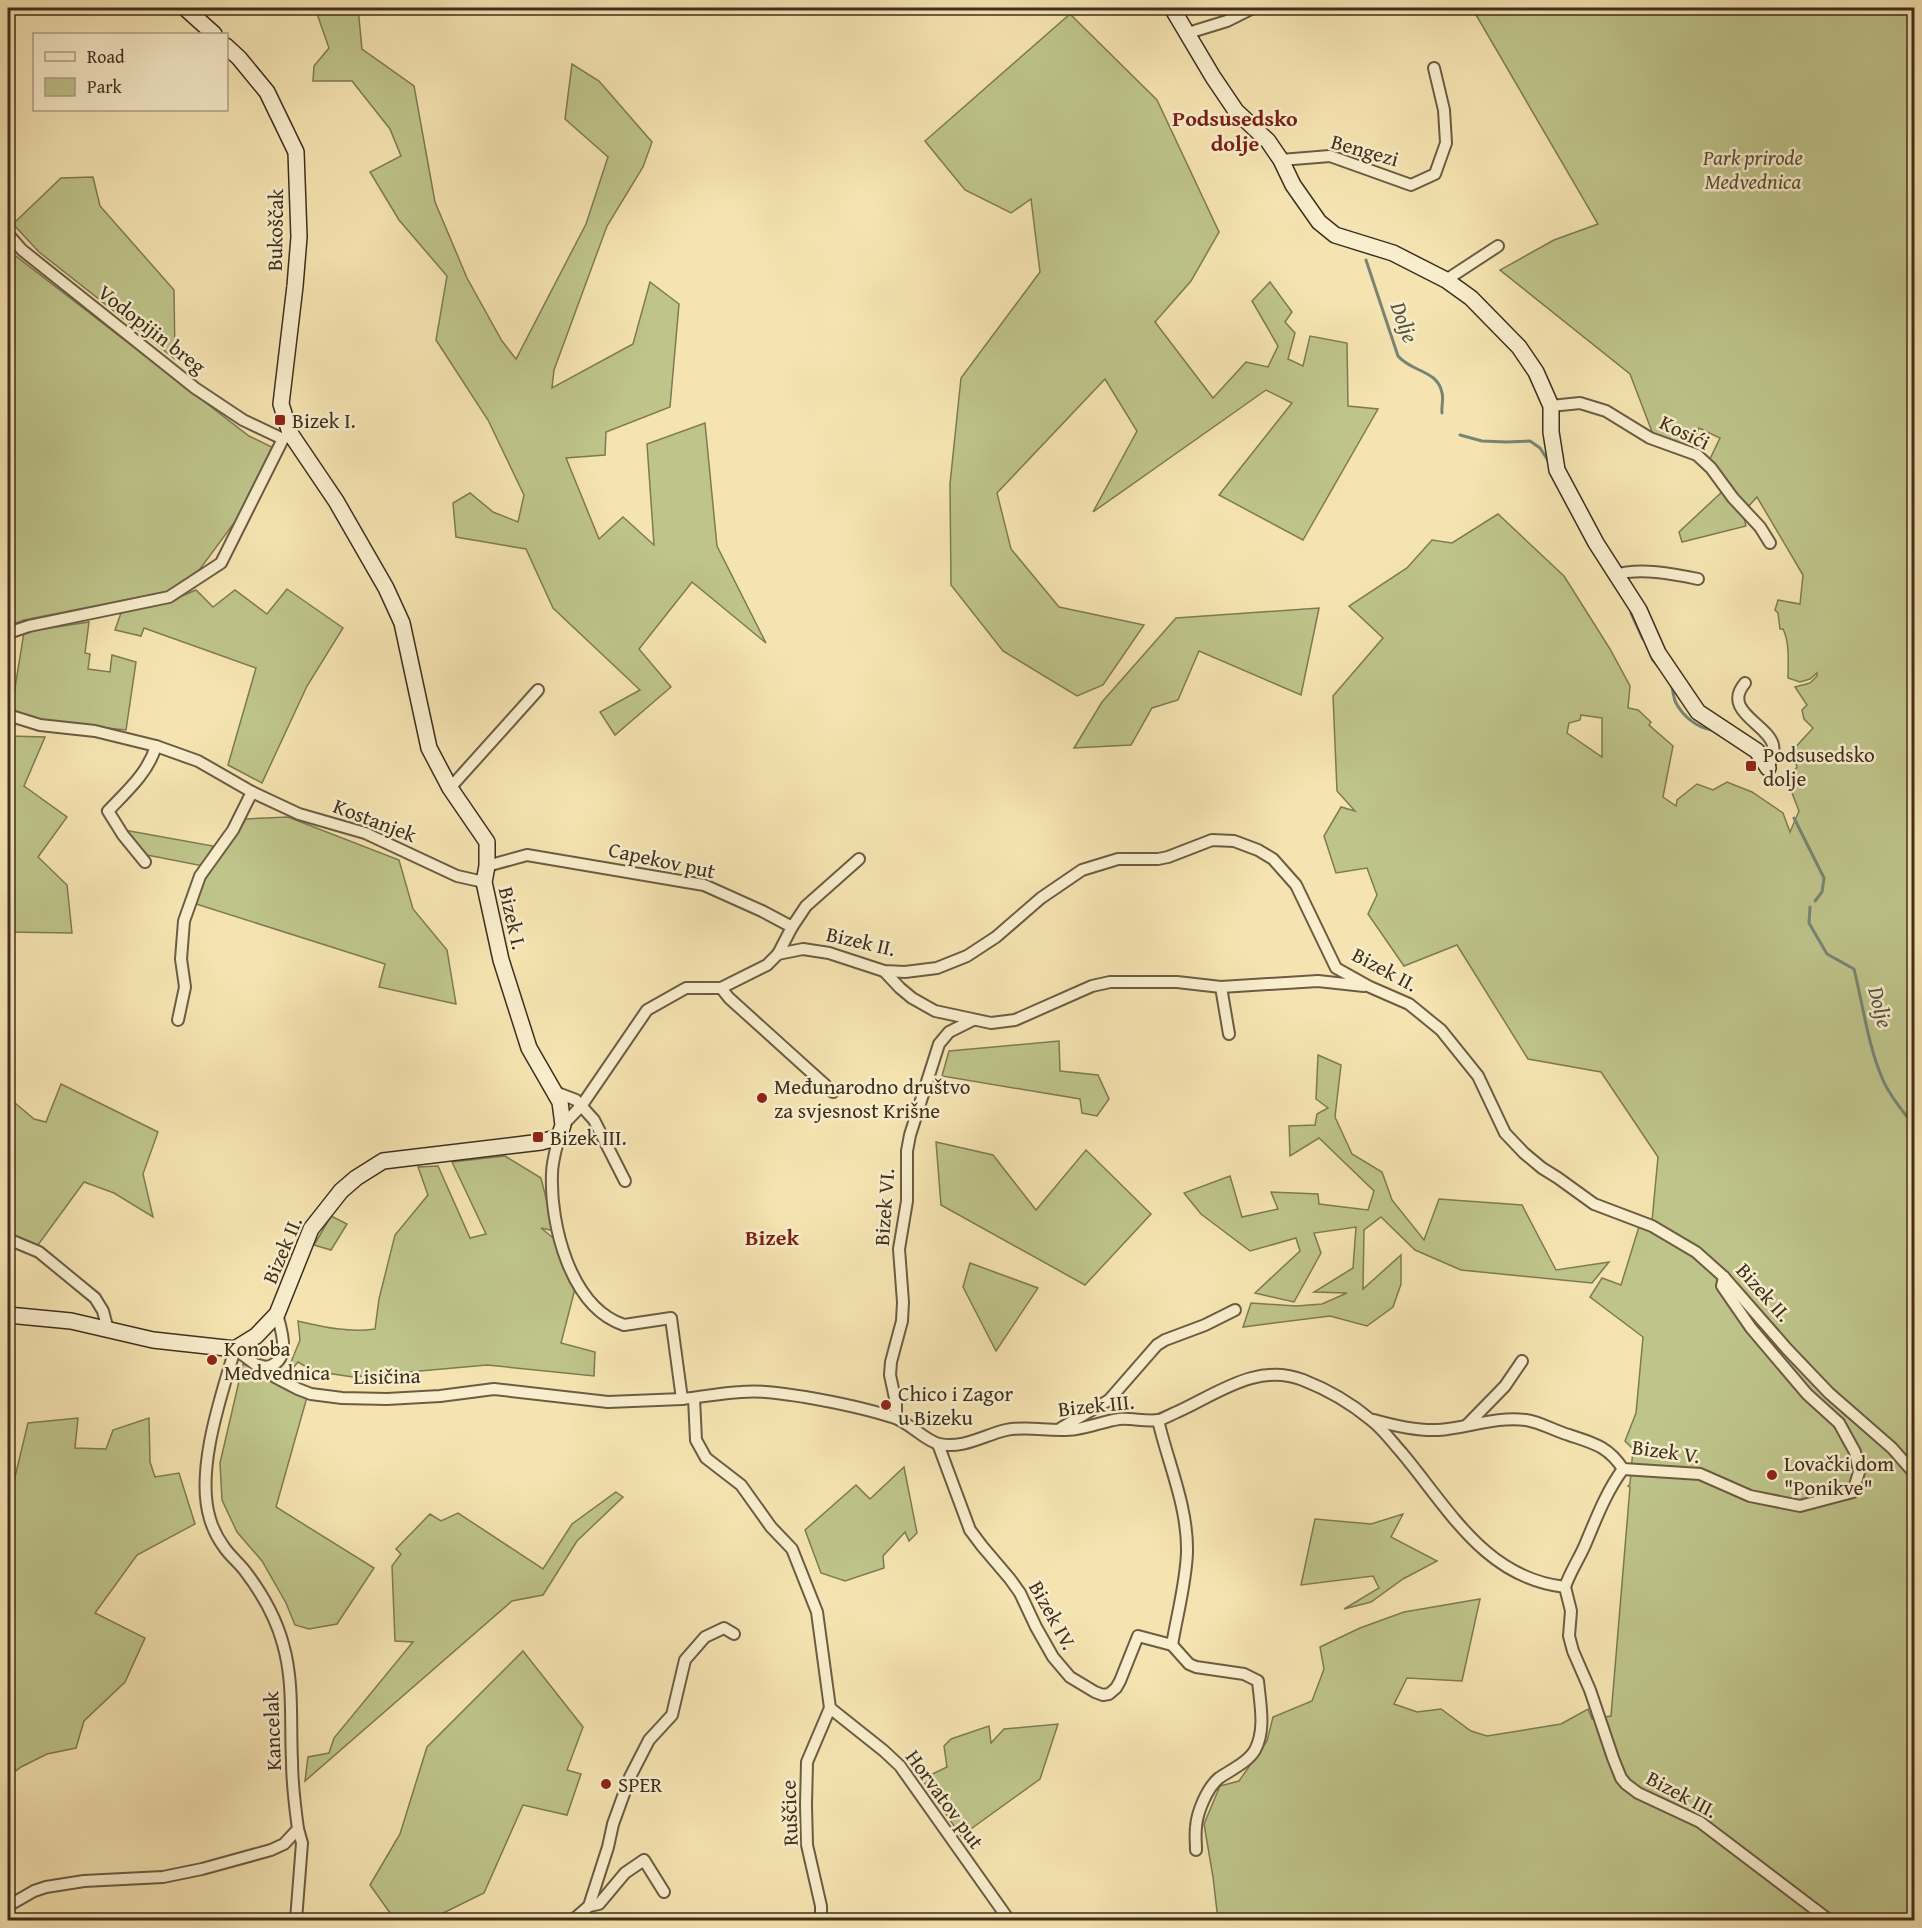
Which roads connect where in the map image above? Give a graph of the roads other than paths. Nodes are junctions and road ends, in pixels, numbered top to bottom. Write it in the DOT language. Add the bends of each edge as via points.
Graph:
graph roads {
  1 [pos="184,8"];
  2 [pos="1172,8"];
  3 [pos="1253,8"];
  4 [pos="213,33"];
  5 [pos="1188,33"];
  6 [pos="228,48"];
  7 [pos="1434,68"];
  8 [pos="1281,160"];
  9 [pos="8,234"];
  10 [pos="1498,246"];
  11 [pos="1446,280"];
  12 [pos="1551,406"];
  13 [pos="286,436"];
  14 [pos="1770,543"];
  15 [pos="1616,575"];
  16 [pos="1698,579"];
  17 [pos="8,633"];
  18 [pos="1745,683"];
  19 [pos="538,690"];
  20 [pos="8,715"];
  21 [pos="156,746"];
  22 [pos="1768,768"];
  23 [pos="450,788"];
  24 [pos="252,792"];
  25 [pos="858,859"];
  26 [pos="145,862"];
  27 [pos="487,866"];
  28 [pos="484,882"];
  29 [pos="792,927"];
  30 [pos="778,954"];
  31 [pos="884,970"];
  32 [pos="1221,987"];
  33 [pos="1370,987"];
  34 [pos="721,988"];
  35 [pos="178,1020"];
  36 [pos="973,1020"];
  37 [pos="1229,1034"];
  38 [pos="555,1092"];
  39 [pos="833,1092"];
  40 [pos="582,1105"];
  41 [pos="561,1131"];
  42 [pos="625,1181"];
  43 [pos="8,1239"];
  44 [pos="1724,1278"];
  45 [pos="1235,1310"];
  46 [pos="277,1314"];
  47 [pos="8,1315"];
  48 [pos="108,1330"];
  49 [pos="235,1349"];
  50 [pos="1522,1361"];
  51 [pos="266,1367"];
  52 [pos="694,1398"];
  53 [pos="682,1399"];
  54 [pos="896,1418"];
  55 [pos="1158,1420"];
  56 [pos="1371,1420"];
  57 [pos="1467,1425"];
  58 [pos="1056,1430"];
  59 [pos="938,1444"];
  60 [pos="1623,1469"];
  61 [pos="1914,1473"];
  62 [pos="1565,1587"];
  63 [pos="734,1634"];
  64 [pos="1172,1645"];
  65 [pos="830,1708"];
  66 [pos="298,1829"];
  67 [pos="1196,1850"];
  68 [pos="664,1892"];
  69 [pos="8,1906"];
  70 [pos="589,1906"];
  71 [pos="296,1920"];
  72 [pos="573,1920"];
  73 [pos="821,1920"];
  74 [pos="1009,1920"];
  75 [pos="1828,1920"];
  1 -- 4 [label="street"];
  2 -- 5 [label="street"];
  3 -- 5 [label="street"];
  5 -- 8 [label="street" via="1236,111 1268,141"];
  6 -- 13 [label="street, Bukoščak" via="267,92 296,152 299,237 281,404"];
  7 -- 8 [label="street, Bengezi" via="1444,110 1446,143 1435,174 1411,185 1330,156"];
  8 -- 11 [label="street" via="1319,222 1335,234 1394,253"];
  9 -- 13 [label="street, Vodopijin breg" via="22,250 195,388 243,420"];
  10 -- 11 [label="street"];
  11 -- 12 [label="street" via="1471,298 1519,347 1536,372"];
  12 -- 14 [label="street, Kosići" via="1580,403 1606,411 1650,438 1697,455"];
  12 -- 15 [label="street" via="1557,470"];
  13 -- 17 [label="street" via="221,563 169,597"];
  13 -- 23 [label="street, Bizek I." via="310,462 336,501 386,588 402,623 429,748"];
  15 -- 16 [label="street" via="1633,572"];
  15 -- 22 [label="street" via="1639,610 1658,653 1698,712 1757,751"];
  18 -- 22 [label="street" via="1738,699 1742,709 1773,744"];
  19 -- 23 [label="street"];
  20 -- 21 [label="street, Kostanjek" via="40,725 95,731"];
  21 -- 24 [label="street, Kostanjek" via="198,761"];
  21 -- 26 [label="street" via="152,762 108,811"];
  23 -- 27 [label="street, Bizek I." via="487,842"];
  24 -- 28 [label="street, Kostanjek" via="299,814 365,833 457,876"];
  24 -- 35 [label="street" via="233,830 200,876 184,921 184,987"];
  25 -- 29 [label="street" via="806,906"];
  27 -- 28 [label="street, Bizek I."];
  27 -- 29 [label="street, Capekov put" via="527,855 704,885"];
  28 -- 38 [label="street, Bizek I." via="501,960 529,1048"];
  29 -- 30 [label="street"];
  30 -- 31 [label="street, Bizek II." via="803,950 829,953"];
  30 -- 34 [label="street, Bizek II." via="767,965"];
  31 -- 33 [label="street, Bizek II." via="937,968 968,957 1049,892 1092,866 1118,859 1158,860 1212,840 1234,841 1273,859 1296,885 1336,968"];
  31 -- 36 [label="street" via="922,1005"];
  32 -- 33 [label="street" via="1318,981"];
  32 -- 36 [label="street" via="1110,982 1015,1020"];
  32 -- 37 [label="street"];
  33 -- 44 [label="street, Bizek II." via="1409,1004 1441,1030 1478,1076 1505,1133 1542,1168 1594,1204 1652,1226 1696,1252"];
  34 -- 39 [label="street"];
  34 -- 40 [label="street, Bizek II." via="686,988 647,1010"];
  36 -- 54 [label="street, Bizek VI." via="949,1032 939,1044 908,1143 907,1201 899,1248 902,1321 890,1376"];
  38 -- 40 [label="street"];
  38 -- 41 [label="street, Bizek I." via="560,1102"];
  40 -- 41 [label="street, Bizek II."];
  40 -- 42 [label="street" via="594,1120"];
  41 -- 46 [label="street, Bizek II." via="541,1142 383,1161 356,1178 311,1229"];
  41 -- 53 [label="street" via="552,1171 552,1197 563,1253 572,1275 589,1300 617,1323 671,1318"];
  43 -- 48 [label="street" via="39,1252 95,1298"];
  44 -- 60 [label="street, Bizek V." via="1722,1286 1751,1328 1807,1394 1839,1423 1855,1452 1859,1472 1853,1492 1800,1506 1750,1496 1700,1474"];
  44 -- 61 [label="street, Bizek II." via="1829,1393 1892,1448"];
  45 -- 58 [label="street" via="1157,1345 1109,1400"];
  46 -- 49 [label="street, Bizek II." via="256,1336"];
  46 -- 51 [label="street, Bizek II." via="282,1354 278,1362"];
  47 -- 48 [label="street, Lisičina" via="70,1321"];
  48 -- 49 [label="street, Lisičina" via="187,1346"];
  49 -- 51 [label="street, Lisičina"];
  49 -- 66 [label="street, Kancelak" via="216,1414 206,1498 215,1531 261,1595 283,1642 290,1678"];
  50 -- 57 [label="street" via="1505,1386"];
  51 -- 53 [label="street, Lisičina" via="275,1377 298,1389 342,1398 440,1396 494,1389 608,1402"];
  52 -- 53 [label="street"];
  52 -- 54 [label="street" via="771,1392"];
  52 -- 65 [label="street" via="696,1440 706,1458 741,1485 792,1549 817,1612"];
  54 -- 59 [label="street"];
  55 -- 56 [label="street, Bizek III." via="1240,1380 1262,1375 1288,1375 1312,1384"];
  55 -- 58 [label="street, Bizek III." via="1122,1419"];
  55 -- 64 [label="street" via="1186,1539 1186,1567"];
  56 -- 57 [label="street, Bizek V." via="1425,1430"];
  56 -- 62 [label="street, Bizek III." via="1426,1481 1471,1540 1504,1566 1544,1585"];
  57 -- 60 [label="street, Bizek V." via="1529,1420 1593,1442"];
  58 -- 59 [label="street, Bizek III." via="1019,1428 968,1443"];
  59 -- 64 [label="street, Bizek IV." via="970,1530 1020,1593 1047,1646 1070,1677 1095,1692 1109,1694 1120,1681 1138,1635"];
  60 -- 62 [label="street"];
  62 -- 75 [label="street, Bizek III." via="1573,1651 1612,1758 1626,1785 1700,1822"];
  63 -- 70 [label="street" via="724,1628 705,1637 685,1660 672,1715 649,1740 630,1777"];
  64 -- 67 [label="street, Bizek IV." via="1196,1667 1244,1674 1258,1681 1261,1728 1255,1749 1209,1791 1196,1826"];
  65 -- 73 [label="street, Ruščice" via="807,1762 807,1845"];
  65 -- 74 [label="street, Horvatov put" via="900,1766"];
  66 -- 69 [label="street" via="284,1844 271,1850 202,1869 46,1887"];
  66 -- 71 [label="street, Kancelak" via="302,1844"];
  68 -- 70 [label="street" via="644,1860 625,1873 598,1904"];
  70 -- 72 [label="street"];
}
